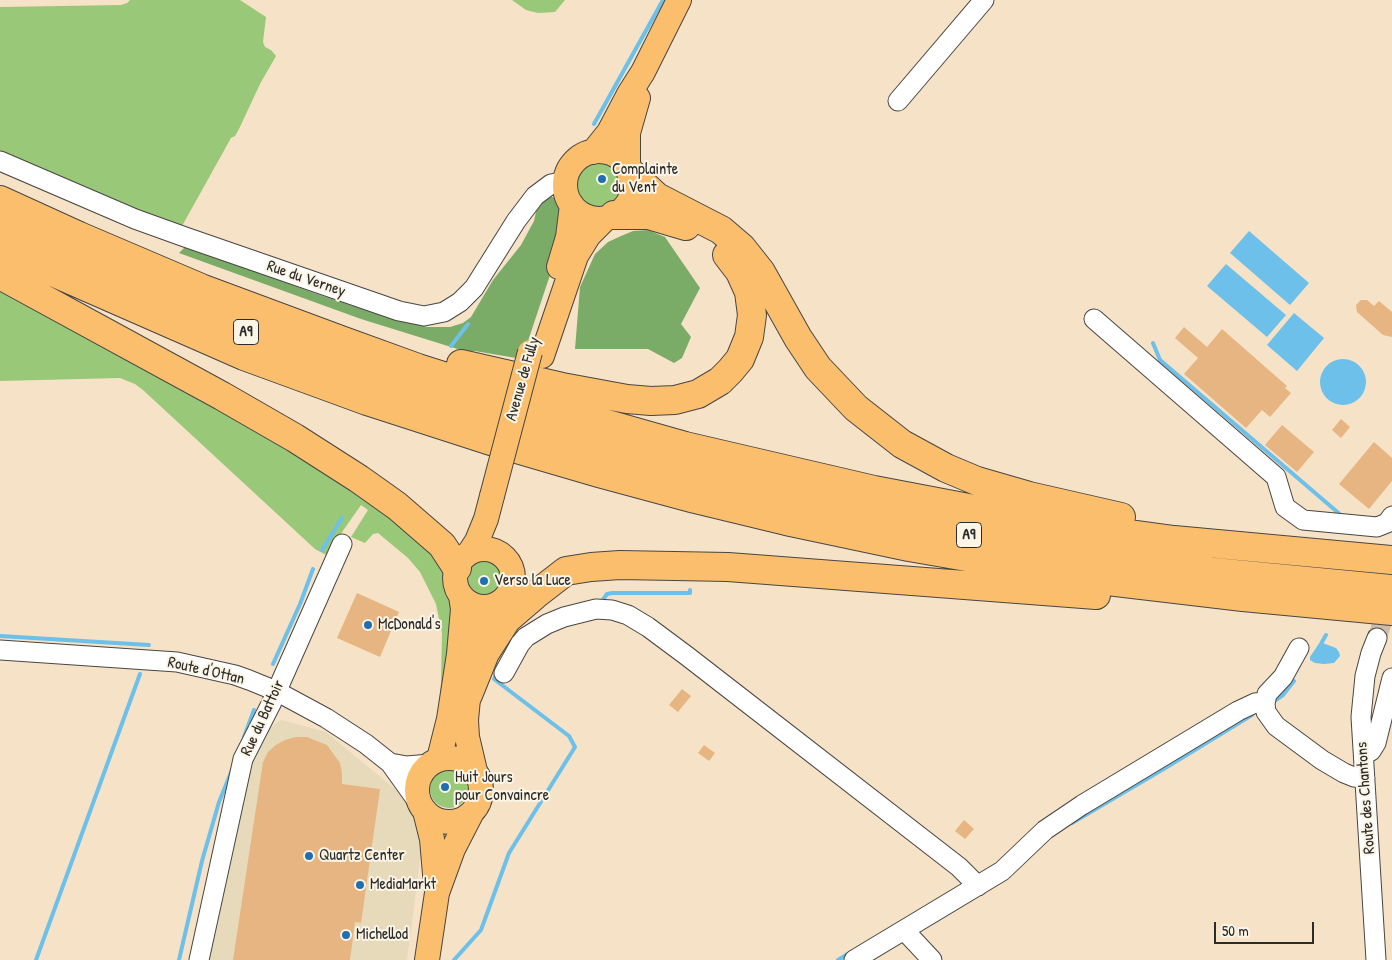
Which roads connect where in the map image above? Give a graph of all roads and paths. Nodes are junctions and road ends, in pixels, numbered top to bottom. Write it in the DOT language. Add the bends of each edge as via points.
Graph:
graph roads {
  1 [pos="679,0"];
  2 [pos="984,0"];
  3 [pos="643,72"];
  4 [pos="898,101"];
  5 [pos="592,152"];
  6 [pos="0,161"];
  7 [pos="630,170"];
  8 [pos="566,181"];
  9 [pos="0,200"];
  10 [pos="572,205"];
  11 [pos="610,217"];
  12 [pos="0,228"];
  13 [pos="0,249"];
  14 [pos="0,275"];
  15 [pos="201,288"];
  16 [pos="1094,319"];
  17 [pos="536,354"];
  18 [pos="498,498"];
  19 [pos="1392,516"];
  20 [pos="342,544"];
  21 [pos="501,554"];
  22 [pos="1349,556"];
  23 [pos="464,560"];
  24 [pos="1392,560"];
  25 [pos="566,571"];
  26 [pos="1392,589"];
  27 [pos="461,596"];
  28 [pos="503,597"];
  29 [pos="1392,612"];
  30 [pos="1376,638"];
  31 [pos="1299,648"];
  32 [pos="0,650"];
  33 [pos="504,673"];
  34 [pos="1392,678"];
  35 [pos="276,691"];
  36 [pos="468,695"];
  37 [pos="1265,702"];
  38 [pos="1364,754"];
  39 [pos="435,762"];
  40 [pos="390,763"];
  41 [pos="475,771"];
  42 [pos="1365,778"];
  43 [pos="423,808"];
  44 [pos="470,814"];
  45 [pos="978,886"];
  46 [pos="437,893"];
  47 [pos="904,930"];
  48 [pos="204,942"];
  49 [pos="199,960"];
  50 [pos="211,960"];
  51 [pos="427,960"];
  52 [pos="854,960"];
  53 [pos="932,960"];
  54 [pos="1376,960"];
  1 -- 3 [label="main road"];
  2 -- 4 [label="street"];
  3 -- 5 [label="main road" via="609,132"];
  3 -- 7 [label="main road" via="628,133"];
  5 -- 7 [label="main road" via="613,154"];
  5 -- 8 [label="main road" via="576,160"];
  6 -- 8 [label="street, Rue du Verney" via="176,234 399,311 424,316 444,312 460,302 474,288 516,220 535,196 551,184"];
  7 -- 11 [label="main road" via="631,197 626,206"];
  7 -- 22 [label="highway" via="663,200 721,230 742,248 761,272 803,345 830,381 869,420 918,454 977,481 1135,521"];
  8 -- 10 [label="main road" via="566,194"];
  9 -- 15 [label="highway"];
  10 -- 11 [label="main road" via="587,216"];
  10 -- 17 [label="main road, Avenue de Fully" via="566,246"];
  11 -- 15 [label="highway" via="648,215 689,228 724,251 740,272 751,300 749,337 736,365 706,390 683,398 651,401 562,387 421,354"];
  11 -- 17 [label="main road, Avenue de Fully" via="589,235 576,256"];
  12 -- 26 [label="highway, A9" via="140,290 370,378 498,420 696,476 882,518 1070,552 1214,572"];
  13 -- 29 [label="highway, A9" via="244,356 367,401 509,447 695,499 909,547 1090,578"];
  14 -- 23 [label="highway" via="295,438 397,506"];
  15 -- 22 [label="highway" via="366,350 494,392 780,470 1076,527 1174,540"];
  16 -- 19 [label="street" via="1276,477 1285,507 1303,520 1377,527"];
  17 -- 18 [label="main road, Avenue de Fully, bridge"];
  18 -- 21 [label="main road, Avenue de Fully"];
  18 -- 23 [label="main road, Avenue de Fully"];
  20 -- 35 [label="street, Rue du Battoir"];
  21 -- 23 [label="main road" via="481,549"];
  21 -- 28 [label="main road" via="508,560 514,577"];
  22 -- 24 [label="highway"];
  23 -- 27 [label="main road" via="455,581"];
  25 -- 28 [label="highway" via="543,577"];
  25 -- 29 [label="highway" via="620,565 728,567 1034,591"];
  25 -- 36 [label="highway" via="507,619 485,653"];
  27 -- 28 [label="main road" via="477,606 489,607"];
  27 -- 39 [label="main road" via="460,654 449,719"];
  28 -- 36 [label="main road" via="476,640"];
  30 -- 38 [label="street, Route des Chantons" via="1362,697"];
  31 -- 37 [label="street" via="1283,677 1267,694"];
  32 -- 35 [label="street, Route d'Ottan" via="178,662 235,675"];
  33 -- 45 [label="street" via="520,644 547,624 596,609 628,615 672,645 960,867"];
  34 -- 38 [label="street" via="1376,743 1372,751"];
  35 -- 40 [label="street, Route d'Ottan" via="326,718"];
  35 -- 48 [label="street, Rue du Battoir" via="243,759"];
  36 -- 41 [label="main road" via="467,737"];
  37 -- 42 [label="street" via="1268,716 1290,737 1344,774"];
  37 -- 45 [label="street" via="1238,711 1068,814 1045,830 1010,865"];
  38 -- 42 [label="street, Route des Chantons"];
  39 -- 40 [label="street, Route d'Ottan" via="416,767"];
  39 -- 41 [label="main road" via="452,758 465,762"];
  39 -- 43 [label="main road" via="422,772 418,783 417,794"];
  40 -- 43 [label="street, Route d'Ottan"];
  41 -- 44 [label="main road" via="481,791"];
  42 -- 54 [label="street, Route des Chantons"];
  43 -- 44 [label="main road" via="433,818 447,822 462,820"];
  43 -- 46 [label="main road" via="432,839"];
  44 -- 46 [label="main road"];
  45 -- 47 [label="street"];
  46 -- 51 [label="main road"];
  47 -- 52 [label="street"];
  47 -- 53 [label="street"];
  48 -- 49 [label="street, Rue du Battoir"];
  48 -- 50 [label="street"];
}
